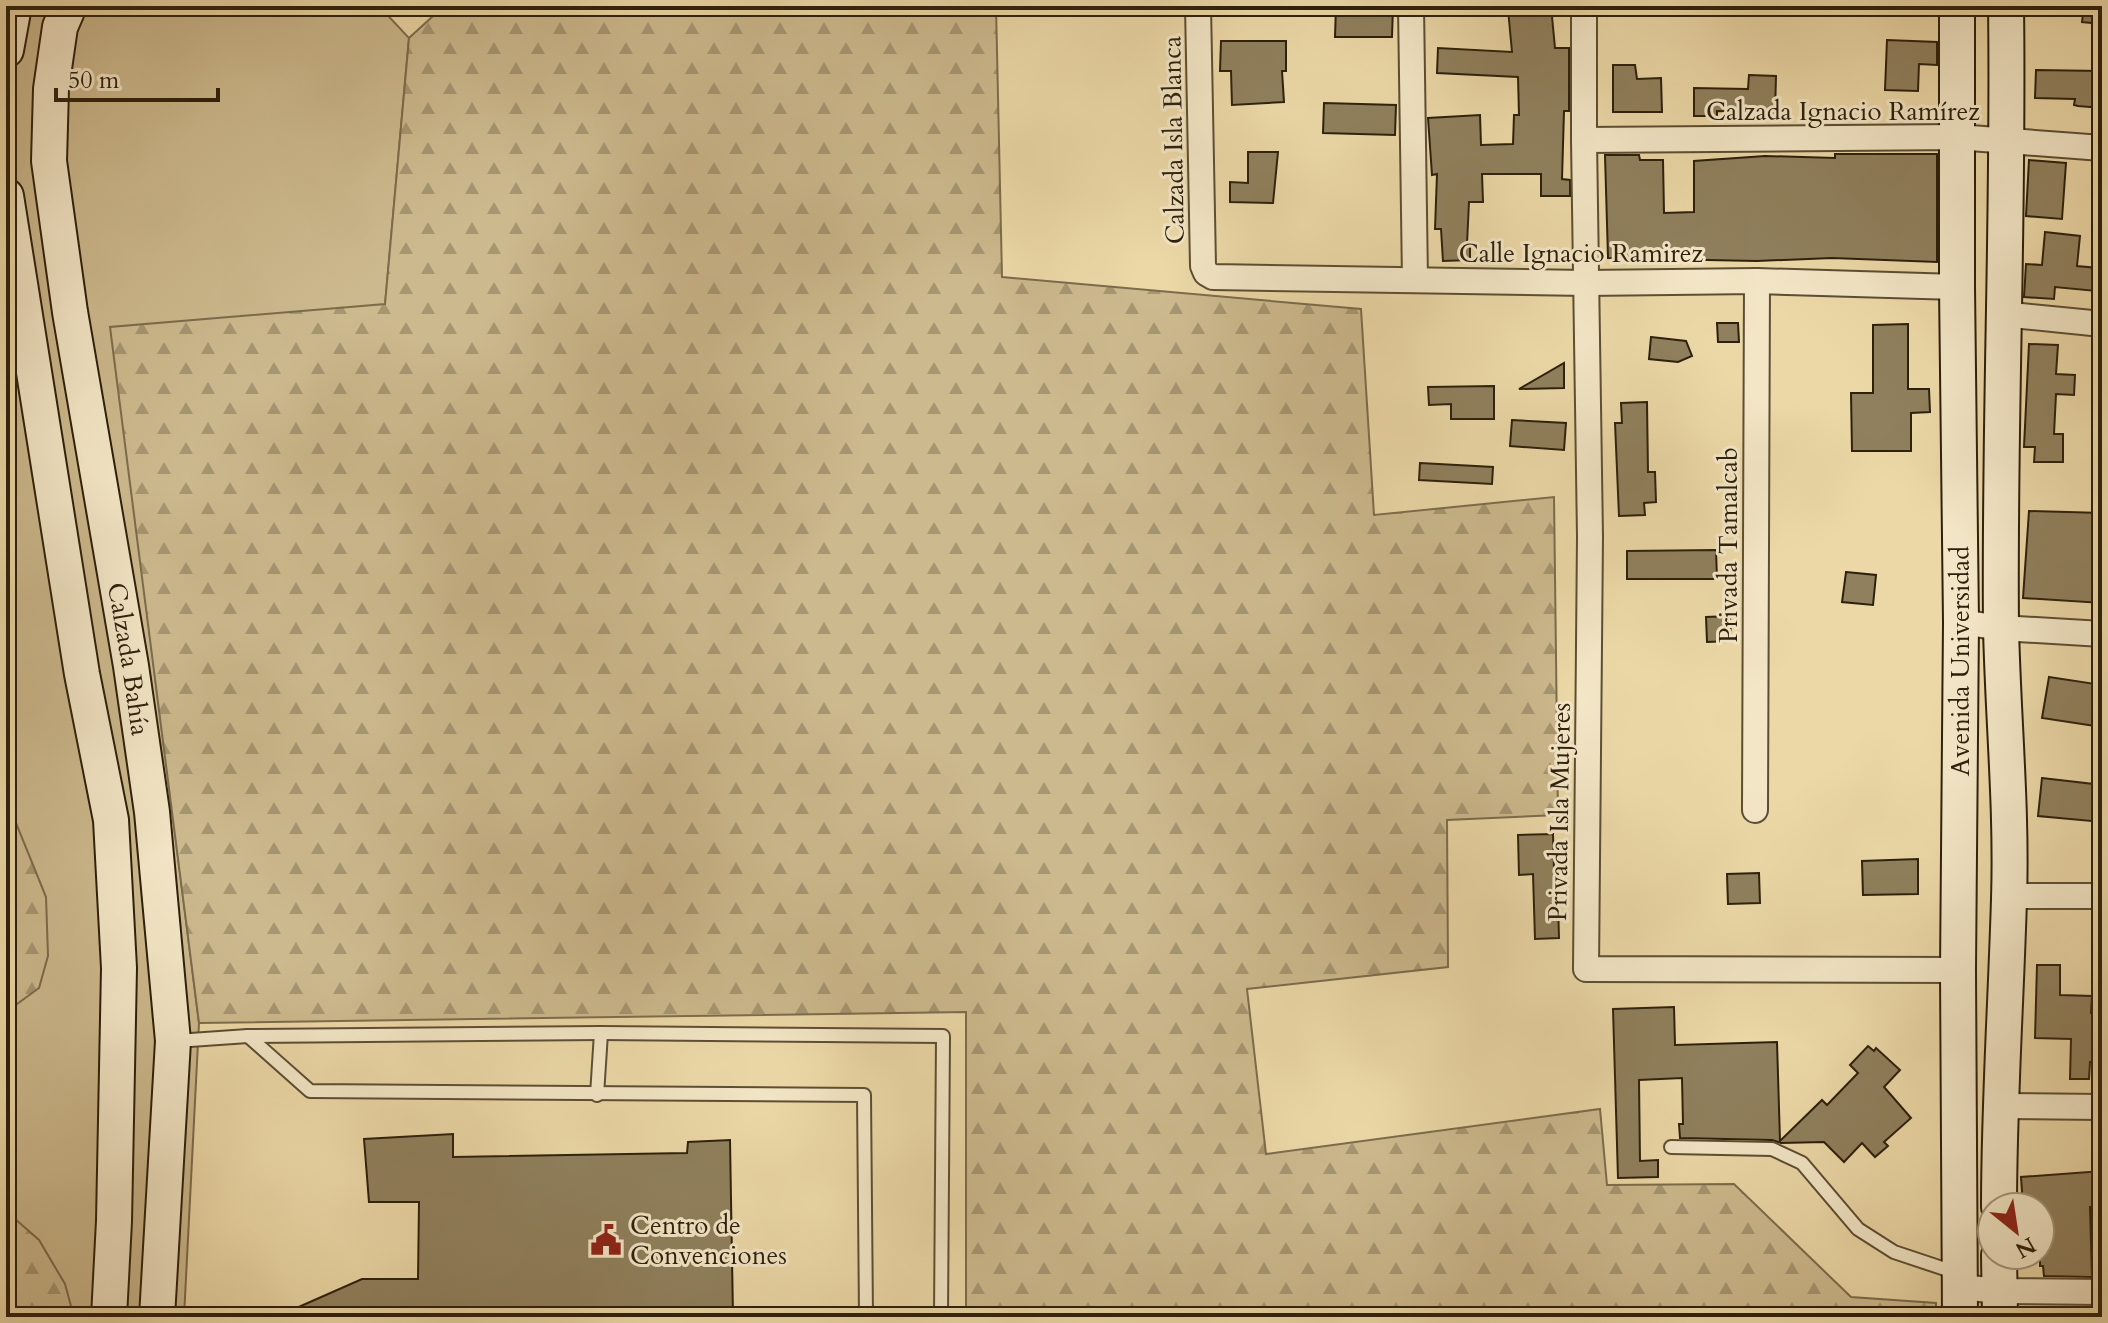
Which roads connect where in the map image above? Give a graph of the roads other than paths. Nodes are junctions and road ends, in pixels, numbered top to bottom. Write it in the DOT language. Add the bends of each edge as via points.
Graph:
graph roads {
  1 [pos="14,6"];
  2 [pos="69,6"];
  3 [pos="1198,6"];
  4 [pos="1411,6"];
  5 [pos="1584,6"];
  6 [pos="1957,6"];
  7 [pos="2006,6"];
  8 [pos="6,50"];
  9 [pos="1957,137"];
  10 [pos="1584,140"];
  11 [pos="2008,140"];
  12 [pos="2102,148"];
  13 [pos="6,196"];
  14 [pos="1206,273"];
  15 [pos="1415,280"];
  16 [pos="1757,281"];
  17 [pos="1586,283"];
  18 [pos="1957,287"];
  19 [pos="2002,314"];
  20 [pos="2102,324"];
  21 [pos="1961,622"];
  22 [pos="2001,628"];
  23 [pos="2102,634"];
  24 [pos="131,666"];
  25 [pos="82,674"];
  26 [pos="1755,810"];
  27 [pos="2009,896"];
  28 [pos="2102,896"];
  29 [pos="1958,970"];
  30 [pos="601,1033"];
  31 [pos="248,1036"];
  32 [pos="173,1041"];
  33 [pos="597,1095"];
  34 [pos="1999,1106"];
  35 [pos="2102,1107"];
  36 [pos="1671,1147"];
  37 [pos="1999,1191"];
  38 [pos="1999,1271"];
  39 [pos="2102,1292"];
  40 [pos="1960,1293"];
  41 [pos="2000,1304"];
  42 [pos="109,1317"];
  43 [pos="157,1317"];
  44 [pos="866,1317"];
  45 [pos="941,1317"];
  1 -- 8 [label="main road"];
  2 -- 24 [label="main road, Calzada Bahía" via="60,27 51,89 49,161"];
  3 -- 14 [label="street, Calzada Isla Blanca"];
  4 -- 15 [label="street"];
  5 -- 10 [label="street"];
  6 -- 9 [label="main road, Avenida Universidad"];
  7 -- 11 [label="main road, Avenida Universidad"];
  9 -- 10 [label="street, Calzada Ignacio Ramírez"];
  9 -- 11 [label="street, Calzada Ignacio Ramírez"];
  9 -- 18 [label="main road, Avenida Universidad"];
  10 -- 17 [label="street"];
  11 -- 12 [label="street, Calzada Ignacio Ramírez"];
  11 -- 19 [label="main road, Avenida Universidad"];
  13 -- 25 [label="main road, Calzada Bahía"];
  14 -- 15 [label="street, Calle Ignacio Ramirez"];
  15 -- 17 [label="street, Calle Ignacio Ramirez"];
  16 -- 17 [label="street, Calle Ignacio Ramirez"];
  16 -- 18 [label="street, Calle Ignacio Ramirez"];
  16 -- 26 [label="street, Privada Tamalcab"];
  17 -- 29 [label="street, Privada Isla Mujeres" via="1586,969"];
  18 -- 21 [label="main road, Avenida Universidad"];
  19 -- 20 [label="street"];
  19 -- 22 [label="main road, Avenida Universidad"];
  21 -- 22 [label="street"];
  21 -- 29 [label="main road, Avenida Universidad"];
  22 -- 23 [label="street"];
  22 -- 27 [label="main road, Avenida Universidad"];
  24 -- 25 [label="main road"];
  24 -- 32 [label="main road, Calzada Bahía" via="152,812"];
  25 -- 42 [label="main road, Calzada Bahía" via="111,820 119,968"];
  27 -- 28 [label="street"];
  27 -- 34 [label="main road, Avenida Universidad"];
  29 -- 40 [label="main road, Avenida Universidad"];
  30 -- 31 [label="lane"];
  30 -- 33 [label="lane"];
  30 -- 45 [label="lane" via="943,1036"];
  31 -- 32 [label="lane"];
  31 -- 33 [label="lane" via="310,1091"];
  32 -- 43 [label="main road, Calzada Bahía"];
  33 -- 44 [label="lane" via="864,1095"];
  34 -- 35 [label="street"];
  34 -- 37 [label="main road, Avenida Universidad"];
  36 -- 40 [label="lane" via="1772,1149 1802,1163 1858,1229"];
  38 -- 41 [label="main road"];
  39 -- 41 [label="street"];
  40 -- 41 [label="street"];
}
